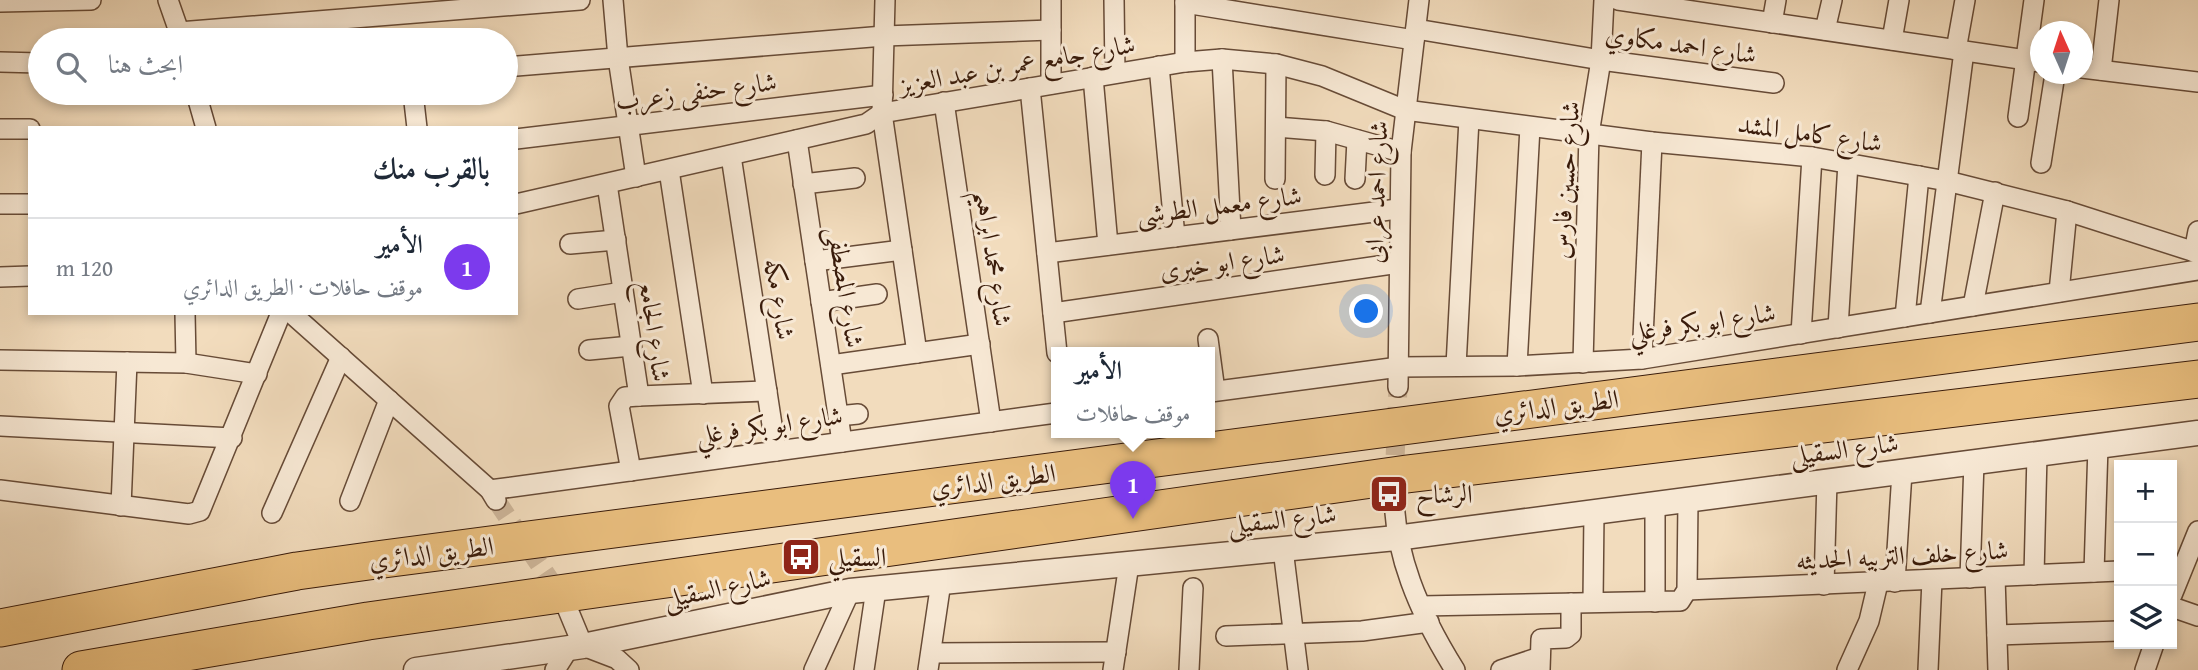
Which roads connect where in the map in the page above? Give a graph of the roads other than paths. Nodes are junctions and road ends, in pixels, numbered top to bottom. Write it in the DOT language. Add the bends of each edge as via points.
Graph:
graph roads {
  1 [pos="90,0"];
  2 [pos="168,0"];
  3 [pos="580,0"];
  4 [pos="614,0"];
  5 [pos="885,0"];
  6 [pos="1051,0"];
  7 [pos="1114,0"];
  8 [pos="1419,0"];
  9 [pos="1604,0"];
  10 [pos="1618,0"];
  11 [pos="1776,0"];
  12 [pos="1832,0"];
  13 [pos="1899,0"];
  14 [pos="1965,0"];
  15 [pos="2034,0"];
  16 [pos="2109,0"];
  17 [pos="0,2"];
  18 [pos="1185,2"];
  19 [pos="1712,7"];
  20 [pos="2034,21"];
  21 [pos="1772,23"];
  22 [pos="177,28"];
  23 [pos="269,28"];
  24 [pos="1051,30"];
  25 [pos="1825,30"];
  26 [pos="1415,34"];
  27 [pos="884,36"];
  28 [pos="1892,40"];
  29 [pos="1960,50"];
  30 [pos="618,58"];
  31 [pos="1222,59"];
  32 [pos="1601,60"];
  33 [pos="2030,61"];
  34 [pos="0,62"];
  35 [pos="1185,62"];
  36 [pos="28,63"];
  37 [pos="1276,64"];
  38 [pos="2093,65"];
  39 [pos="518,66"];
  40 [pos="1158,66"];
  41 [pos="2093,69"];
  42 [pos="2030,72"];
  43 [pos="1115,73"];
  44 [pos="1093,77"];
  45 [pos="2198,82"];
  46 [pos="1774,83"];
  47 [pos="1051,84"];
  48 [pos="2053,84"];
  49 [pos="1030,88"];
  50 [pos="944,102"];
  51 [pos="883,104"];
  52 [pos="200,105"];
  53 [pos="414,105"];
  54 [pos="1405,110"];
  55 [pos="2018,117"];
  56 [pos="1469,119"];
  57 [pos="205,126"];
  58 [pos="417,126"];
  59 [pos="628,126"];
  60 [pos="1276,127"];
  61 [pos="1530,127"];
  62 [pos="0,129"];
  63 [pos="28,130"];
  64 [pos="1326,131"];
  65 [pos="1589,134"];
  66 [pos="518,139"];
  67 [pos="1357,139"];
  68 [pos="797,140"];
  69 [pos="1652,142"];
  70 [pos="1401,152"];
  71 [pos="732,156"];
  72 [pos="1812,156"];
  73 [pos="1848,163"];
  74 [pos="2041,163"];
  75 [pos="669,170"];
  76 [pos="1325,176"];
  77 [pos="1919,176"];
  78 [pos="636,177"];
  79 [pos="855,178"];
  80 [pos="1275,179"];
  81 [pos="1355,179"];
  82 [pos="1947,181"];
  83 [pos="607,184"];
  84 [pos="803,184"];
  85 [pos="1994,192"];
  86 [pos="0,204"];
  87 [pos="518,204"];
  88 [pos="28,205"];
  89 [pos="1398,209"];
  90 [pos="2067,211"];
  91 [pos="1231,230"];
  92 [pos="2198,231"];
  93 [pos="1175,237"];
  94 [pos="616,240"];
  95 [pos="570,244"];
  96 [pos="1108,245"];
  97 [pos="902,250"];
  98 [pos="1046,253"];
  99 [pos="2197,258"];
  100 [pos="815,261"];
  101 [pos="1399,263"];
  102 [pos="28,276"];
  103 [pos="0,277"];
  104 [pos="623,292"];
  105 [pos="2059,292"];
  106 [pos="877,294"];
  107 [pos="578,299"];
  108 [pos="821,302"];
  109 [pos="1973,306"];
  110 [pos="1053,313"];
  111 [pos="1930,313"];
  112 [pos="185,315"];
  113 [pos="280,315"];
  114 [pos="293,315"];
  115 [pos="1905,317"];
  116 [pos="2198,322"];
  117 [pos="1838,328"];
  118 [pos="1801,334"];
  119 [pos="1208,340"];
  120 [pos="980,344"];
  121 [pos="631,346"];
  122 [pos="1056,347"];
  123 [pos="1209,347"];
  124 [pos="589,350"];
  125 [pos="917,353"];
  126 [pos="341,357"];
  127 [pos="1642,359"];
  128 [pos="0,360"];
  129 [pos="127,362"];
  130 [pos="186,363"];
  131 [pos="1583,363"];
  132 [pos="831,365"];
  133 [pos="1456,366"];
  134 [pos="1517,366"];
  135 [pos="1399,367"];
  136 [pos="257,374"];
  137 [pos="2198,379"];
  138 [pos="1398,387"];
  139 [pos="767,391"];
  140 [pos="1215,392"];
  141 [pos="702,394"];
  142 [pos="639,396"];
  143 [pos="388,400"];
  144 [pos="1051,414"];
  145 [pos="991,422"];
  146 [pos="0,426"];
  147 [pos="126,433"];
  148 [pos="2198,433"];
  149 [pos="232,438"];
  150 [pos="842,442"];
  151 [pos="2098,446"];
  152 [pos="776,451"];
  153 [pos="2037,454"];
  154 [pos="1973,462"];
  155 [pos="631,471"];
  156 [pos="1902,471"];
  157 [pos="1827,481"];
  158 [pos="1394,485"];
  159 [pos="0,490"];
  160 [pos="1689,500"];
  161 [pos="350,501"];
  162 [pos="1656,504"];
  163 [pos="121,506"];
  164 [pos="1594,512"];
  165 [pos="272,513"];
  166 [pos="2197,537"];
  167 [pos="1396,538"];
  168 [pos="1283,549"];
  169 [pos="1129,564"];
  170 [pos="2177,568"];
  171 [pos="2114,571"];
  172 [pos="2094,572"];
  173 [pos="2034,575"];
  174 [pos="1995,577"];
  175 [pos="1970,578"];
  176 [pos="1932,580"];
  177 [pos="941,582"];
  178 [pos="1886,582"];
  179 [pos="1824,585"];
  180 [pos="1193,588"];
  181 [pos="876,589"];
  182 [pos="1687,590"];
  183 [pos="850,591"];
  184 [pos="1655,601"];
  185 [pos="1593,602"];
  186 [pos="1571,603"];
  187 [pos="566,605"];
  188 [pos="2177,609"];
  189 [pos="1425,614"];
  190 [pos="2198,615"];
  191 [pos="18,619"];
  192 [pos="0,628"];
  193 [pos="2114,631"];
  194 [pos="1294,635"];
  195 [pos="1997,635"];
  196 [pos="1226,636"];
  197 [pos="576,647"];
  198 [pos="2153,649"];
  199 [pos="1114,661"];
  200 [pos="930,662"];
  201 [pos="1540,664"];
  202 [pos="620,666"];
  203 [pos="423,669"];
  204 [pos="80,670"];
  205 [pos="555,670"];
  206 [pos="814,670"];
  207 [pos="864,670"];
  208 [pos="1189,670"];
  209 [pos="1298,670"];
  210 [pos="1455,670"];
  211 [pos="1501,670"];
  212 [pos="1847,670"];
  213 [pos="1928,670"];
  214 [pos="1998,670"];
  215 [pos="2147,670"];
  1 -- 17 [label="street"];
  2 -- 22 [label="street"];
  3 -- 23 [label="street"];
  4 -- 30 [label="street"];
  5 -- 27 [label="street"];
  6 -- 24 [label="street"];
  7 -- 43 [label="street"];
  8 -- 26 [label="street, شارع احمد عرابى"];
  9 -- 32 [label="street, شارع حسين فارس"];
  10 -- 19 [label="street"];
  11 -- 21 [label="street"];
  12 -- 25 [label="street"];
  13 -- 28 [label="street"];
  14 -- 29 [label="street"];
  15 -- 20 [label="street"];
  16 -- 38 [label="street"];
  18 -- 26 [label="street, شارع احمد مكاوي"];
  18 -- 35 [label="street"];
  19 -- 21 [label="street"];
  21 -- 25 [label="street"];
  24 -- 27 [label="street"];
  24 -- 47 [label="street"];
  25 -- 28 [label="street"];
  26 -- 32 [label="street, شارع احمد مكاوي"];
  26 -- 54 [label="street, شارع احمد عرابى"];
  27 -- 30 [label="street"];
  27 -- 51 [label="street"];
  28 -- 29 [label="street"];
  29 -- 33 [label="street"];
  29 -- 82 [label="street"];
  30 -- 39 [label="street"];
  30 -- 59 [label="street"];
  31 -- 35 [label="street, شارع جامع عمر بن عبد العزيز"];
  31 -- 37 [label="street, شارع جامع عمر بن عبد العزيز"];
  31 -- 91 [label="street"];
  32 -- 46 [label="street, شارع احمد مكاوي"];
  32 -- 65 [label="street, شارع حسين فارس"];
  34 -- 36 [label="street"];
  35 -- 40 [label="street, شارع جامع عمر بن عبد العزيز"];
  37 -- 54 [label="street, شارع جامع عمر بن عبد العزيز" via="1322,76"];
  37 -- 60 [label="street"];
  40 -- 43 [label="street, شارع جامع عمر بن عبد العزيز"];
  40 -- 93 [label="street"];
  41 -- 45 [label="street"];
  42 -- 55 [label="street"];
  43 -- 44 [label="street, شارع جامع عمر بن عبد العزيز"];
  44 -- 47 [label="street, شارع جامع عمر بن عبد العزيز"];
  44 -- 96 [label="street"];
  47 -- 49 [label="street, شارع جامع عمر بن عبد العزيز"];
  48 -- 74 [label="street"];
  49 -- 50 [label="street, شارع جامع عمر بن عبد العزيز"];
  49 -- 98 [label="street"];
  50 -- 51 [label="street, شارع جامع عمر بن عبد العزيز"];
  50 -- 120 [label="street, شارع محمد ابراهيم"];
  51 -- 59 [label="street, شارع حنفى زعرب"];
  51 -- 68 [label="street, شارع جامع عمر بن عبد العزيز" via="866,124"];
  51 -- 97 [label="street"];
  52 -- 57 [label="street"];
  53 -- 58 [label="street"];
  54 -- 56 [label="street, شارع كامل المشد"];
  54 -- 70 [label="street, شارع احمد عرابى"];
  56 -- 61 [label="street, شارع كامل المشد"];
  56 -- 133 [label="street"];
  59 -- 66 [label="street, شارع حنفى زعرب"];
  59 -- 78 [label="street"];
  60 -- 64 [label="street"];
  60 -- 80 [label="street"];
  61 -- 65 [label="street, شارع كامل المشد"];
  61 -- 134 [label="street"];
  62 -- 63 [label="street"];
  64 -- 67 [label="street"];
  64 -- 76 [label="street"];
  65 -- 69 [label="street, شارع كامل المشد"];
  65 -- 131 [label="street, شارع حسين فارس"];
  67 -- 70 [label="street"];
  67 -- 81 [label="street"];
  68 -- 71 [label="street, شارع جامع عمر بن عبد العزيز"];
  68 -- 84 [label="street, شارع المصطفى"];
  69 -- 72 [label="street, شارع كامل المشد"];
  69 -- 127 [label="street"];
  70 -- 89 [label="street, شارع احمد عرابى"];
  71 -- 75 [label="street, شارع جامع عمر بن عبد العزيز"];
  71 -- 139 [label="street, شارع مكه"];
  72 -- 73 [label="street, شارع كامل المشد"];
  72 -- 118 [label="street"];
  73 -- 77 [label="street, شارع كامل المشد"];
  73 -- 117 [label="street"];
  75 -- 78 [label="street, شارع جامع عمر بن عبد العزيز"];
  75 -- 141 [label="street"];
  77 -- 82 [label="street, شارع كامل المشد"];
  77 -- 115 [label="street"];
  78 -- 83 [label="street, شارع جامع عمر بن عبد العزيز"];
  79 -- 84 [label="street"];
  82 -- 85 [label="street, شارع كامل المشد"];
  82 -- 111 [label="street"];
  83 -- 87 [label="street, شارع جامع عمر بن عبد العزيز"];
  83 -- 94 [label="street, شارع الجامع"];
  84 -- 100 [label="street, شارع المصطفى"];
  85 -- 90 [label="street, شارع كامل المشد"];
  85 -- 109 [label="street"];
  86 -- 88 [label="street"];
  89 -- 91 [label="street, شارع معمل الطرشى"];
  89 -- 101 [label="street, شارع احمد عرابى"];
  90 -- 99 [label="street, شارع كامل المشد"];
  90 -- 105 [label="street"];
  91 -- 93 [label="street, شارع معمل الطرشى"];
  92 -- 99 [label="street"];
  93 -- 96 [label="street, شارع معمل الطرشى"];
  94 -- 95 [label="street"];
  94 -- 104 [label="street, شارع الجامع"];
  96 -- 98 [label="street, شارع معمل الطرشى"];
  97 -- 100 [label="street"];
  97 -- 125 [label="street"];
  98 -- 110 [label="street"];
  99 -- 105 [label="street, شارع ابو بكر فرغلي"];
  100 -- 108 [label="street, شارع المصطفى"];
  101 -- 110 [label="street, شارع ابو خيرى"];
  101 -- 135 [label="street, شارع احمد عرابى"];
  102 -- 103 [label="street"];
  104 -- 107 [label="street"];
  104 -- 121 [label="street, شارع الجامع"];
  105 -- 109 [label="street, شارع ابو بكر فرغلي"];
  106 -- 108 [label="street"];
  108 -- 132 [label="street, شارع المصطفى"];
  109 -- 111 [label="street, شارع ابو بكر فرغلي"];
  110 -- 122 [label="street"];
  111 -- 115 [label="street, شارع ابو بكر فرغلي"];
  112 -- 130 [label="street"];
  113 -- 136 [label="street"];
  114 -- 126 [label="street"];
  115 -- 117 [label="street, شارع ابو بكر فرغلي"];
  116 -- 191 [label="highway, الطريق الدائري" via="376,560"];
  117 -- 118 [label="street, شارع ابو بكر فرغلي"];
  118 -- 127 [label="street, شارع ابو بكر فرغلي"];
  119 -- 123 [label="street"];
  120 -- 125 [label="street"];
  120 -- 145 [label="street, شارع محمد ابراهيم"];
  121 -- 124 [label="street"];
  121 -- 142 [label="street, شارع الجامع"];
  125 -- 132 [label="street"];
  126 -- 143 [label="street"];
  126 -- 165 [label="street"];
  127 -- 131 [label="street, شارع ابو بكر فرغلي"];
  128 -- 129 [label="street"];
  129 -- 130 [label="street"];
  129 -- 147 [label="street"];
  130 -- 136 [label="street"];
  131 -- 134 [label="street, شارع ابو بكر فرغلي"];
  132 -- 150 [label="street, شارع المصطفى" via="848,415"];
  133 -- 134 [label="street, شارع ابو بكر فرغلي"];
  133 -- 135 [label="street, شارع ابو بكر فرغلي"];
  135 -- 138 [label="street, شارع احمد عرابى"];
  135 -- 140 [label="street, شارع ابو بكر فرغلي"];
  136 -- 149 [label="street"];
  137 -- 204 [label="highway, الطريق الدائري" via="1407,474 354,623"];
  139 -- 141 [label="street"];
  139 -- 152 [label="street, شارع مكه"];
  141 -- 142 [label="street"];
  142 -- 155 [label="street, شارع الجامع" via="625,397 619,406"];
  143 -- 155 [label="street, شارع ابو بكر فرغلي" via="493,495"];
  143 -- 161 [label="street"];
  144 -- 145 [label="street, شارع ابو بكر فرغلي"];
  145 -- 150 [label="street, شارع ابو بكر فرغلي"];
  146 -- 147 [label="street"];
  147 -- 149 [label="street"];
  147 -- 163 [label="street"];
  148 -- 151 [label="street, شارع السقيلى"];
  149 -- 163 [label="street" via="200,511 189,514"];
  150 -- 152 [label="street, شارع ابو بكر فرغلي"];
  151 -- 153 [label="street, شارع السقيلى"];
  151 -- 172 [label="street"];
  152 -- 155 [label="street, شارع ابو بكر فرغلي"];
  153 -- 154 [label="street, شارع السقيلى"];
  153 -- 173 [label="street"];
  154 -- 156 [label="street, شارع السقيلى"];
  154 -- 175 [label="street"];
  156 -- 157 [label="street, شارع السقيلى"];
  156 -- 178 [label="street"];
  157 -- 160 [label="street, شارع السقيلى"];
  157 -- 179 [label="street"];
  158 -- 167 [label="street"];
  159 -- 163 [label="street"];
  160 -- 162 [label="street, شارع السقيلى"];
  160 -- 182 [label="street"];
  162 -- 164 [label="street, شارع السقيلى"];
  162 -- 184 [label="street"];
  164 -- 167 [label="street, شارع السقيلى"];
  164 -- 185 [label="street"];
  166 -- 170 [label="street"];
  167 -- 168 [label="street, شارع السقيلى"];
  167 -- 189 [label="street"];
  168 -- 169 [label="street, شارع السقيلى"];
  168 -- 194 [label="street"];
  169 -- 177 [label="street, شارع السقيلى"];
  169 -- 199 [label="street"];
  171 -- 172 [label="street, شارع خلف التربيه الحديثه"];
  172 -- 173 [label="street, شارع خلف التربيه الحديثه"];
  173 -- 174 [label="street, شارع خلف التربيه الحديثه"];
  174 -- 175 [label="street, شارع خلف التربيه الحديثه"];
  174 -- 195 [label="street"];
  175 -- 176 [label="street, شارع خلف التربيه الحديثه"];
  176 -- 178 [label="street, شارع خلف التربيه الحديثه"];
  176 -- 213 [label="street"];
  177 -- 181 [label="street, شارع السقيلى"];
  177 -- 200 [label="street"];
  178 -- 179 [label="street, شارع خلف التربيه الحديثه"];
  178 -- 212 [label="street"];
  179 -- 182 [label="street, شارع خلف التربيه الحديثه"];
  180 -- 208 [label="street"];
  181 -- 183 [label="street, شارع السقيلى"];
  181 -- 207 [label="street"];
  182 -- 184 [label="street, شارع خلف التربيه الحديثه" via="1680,601"];
  183 -- 197 [label="street, شارع السقيلى"];
  183 -- 206 [label="street"];
  184 -- 185 [label="street"];
  185 -- 186 [label="street"];
  186 -- 189 [label="street"];
  186 -- 201 [label="street" via="1570,634 1541,639"];
  187 -- 197 [label="street"];
  188 -- 190 [label="street"];
  189 -- 194 [label="street" via="1362,631"];
  189 -- 210 [label="street"];
  191 -- 192 [label="highway, الطريق الدائري"];
  193 -- 195 [label="street"];
  194 -- 196 [label="street"];
  194 -- 209 [label="street"];
  195 -- 214 [label="street"];
  197 -- 202 [label="street"];
  197 -- 203 [label="street, شارع السقيلى"];
  197 -- 205 [label="street"];
  198 -- 215 [label="street"];
  199 -- 200 [label="street"];
  201 -- 211 [label="street"];
}
